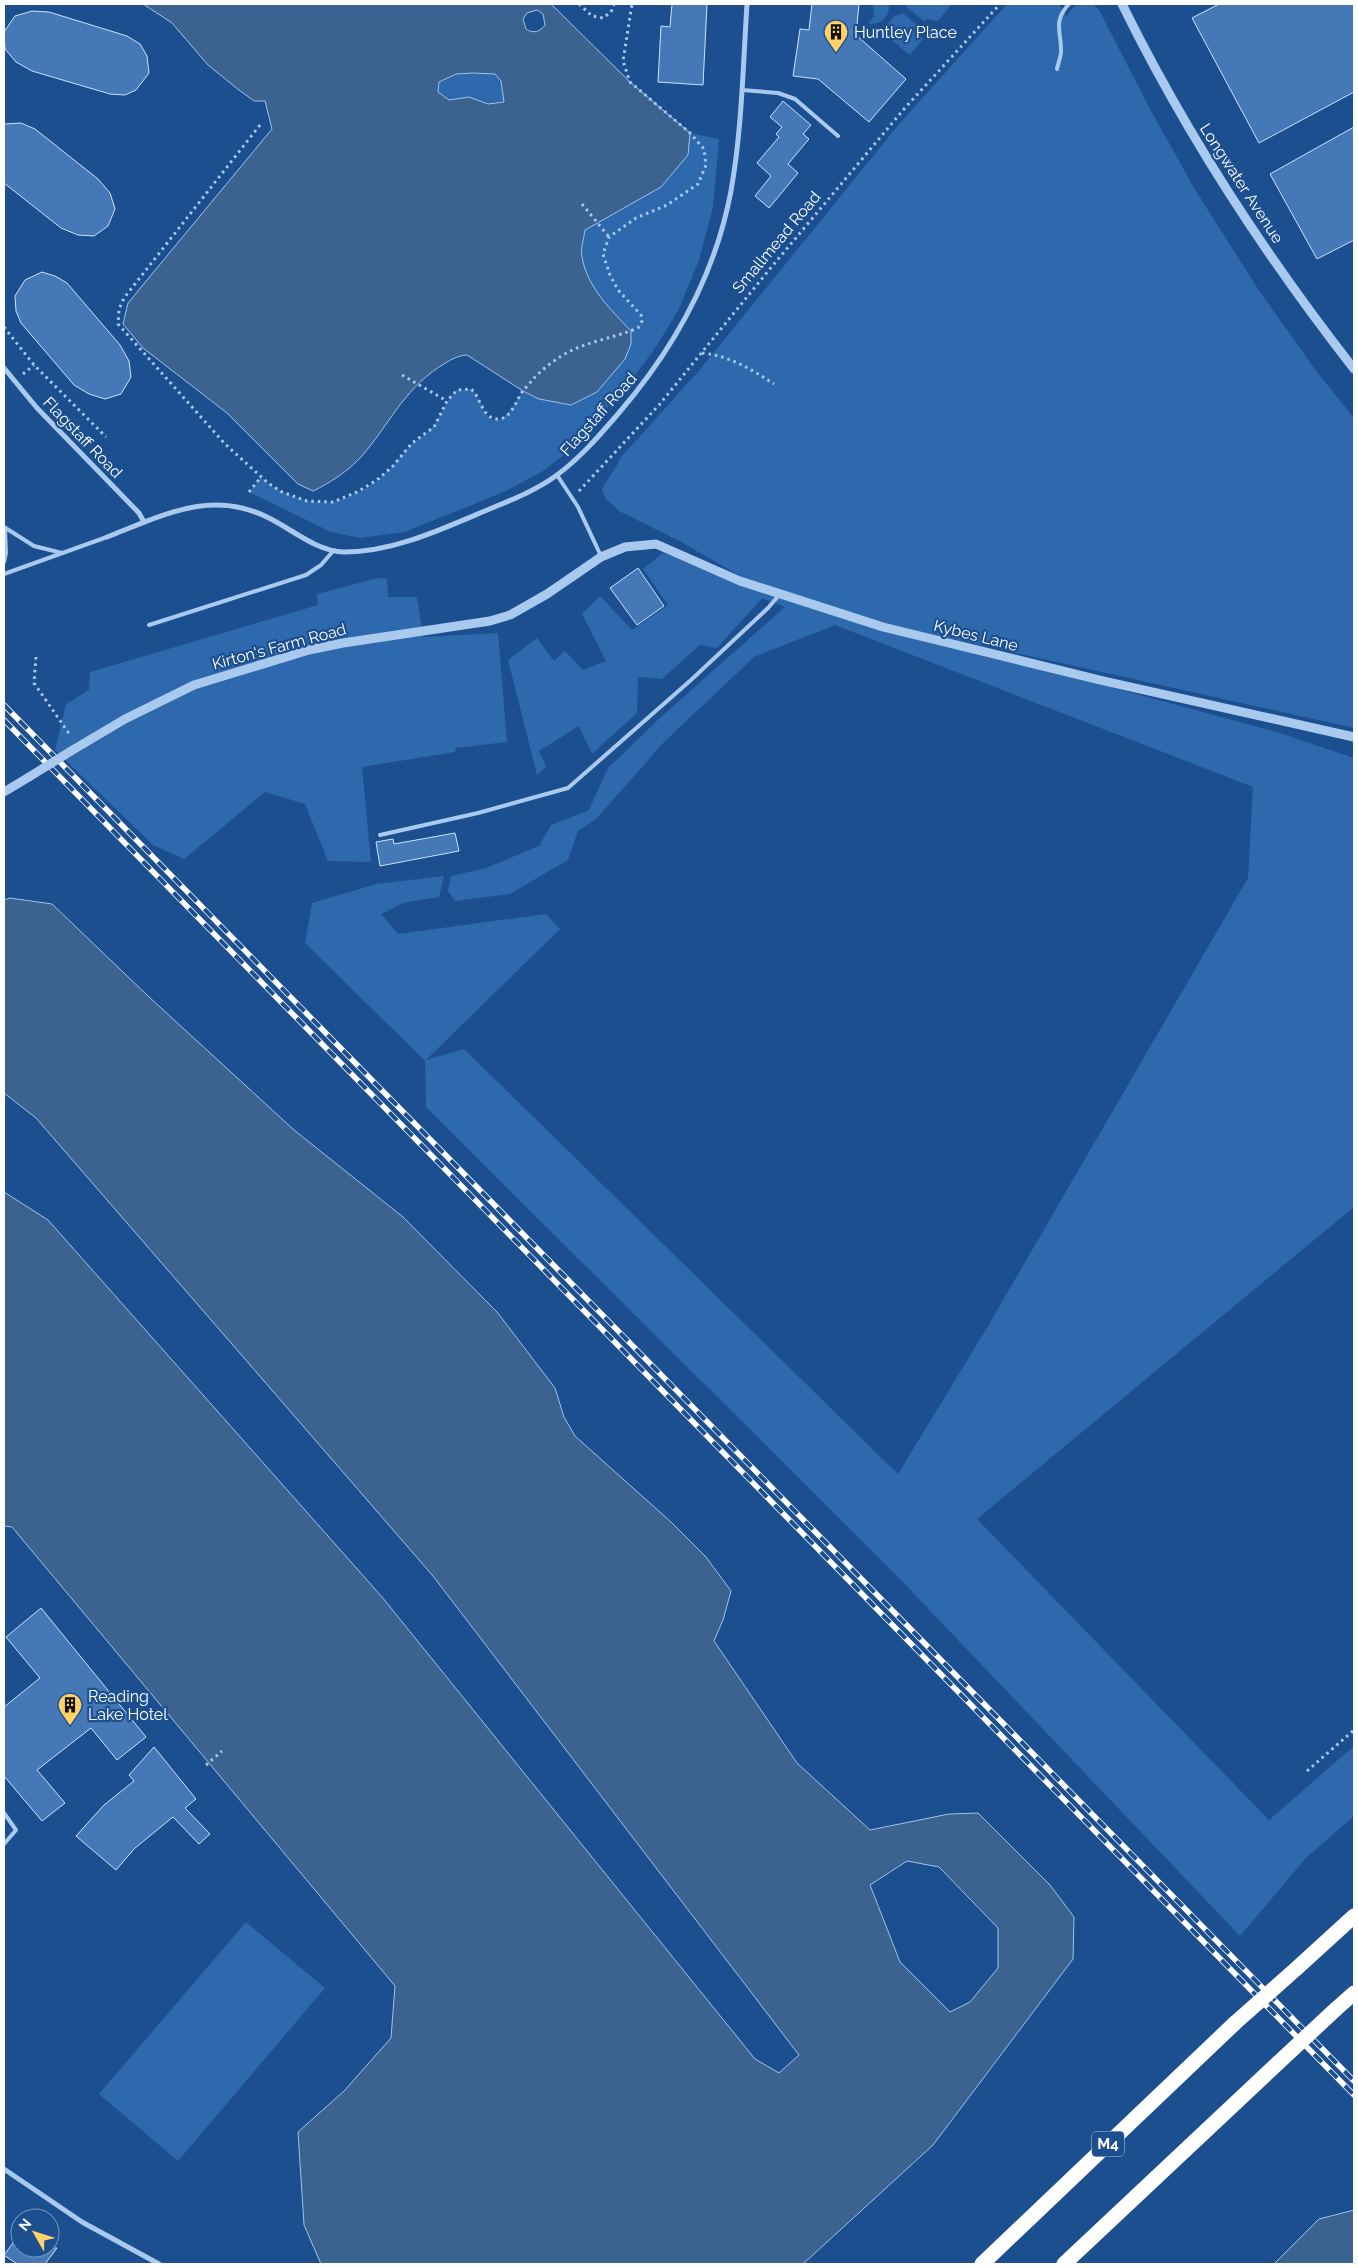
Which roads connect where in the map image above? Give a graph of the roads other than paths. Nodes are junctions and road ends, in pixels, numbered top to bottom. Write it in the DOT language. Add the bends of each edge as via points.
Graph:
graph roads {
  1 [pos="747,4"];
  2 [pos="1069,4"];
  3 [pos="1122,4"];
  4 [pos="1057,69"];
  5 [pos="742,90"];
  6 [pos="838,136"];
  7 [pos="4,368"];
  8 [pos="1354,369"];
  9 [pos="557,475"];
  10 [pos="144,522"];
  11 [pos="4,528"];
  12 [pos="107,537"];
  13 [pos="334,550"];
  14 [pos="64,553"];
  15 [pos="601,557"];
  16 [pos="4,562"];
  17 [pos="4,574"];
  18 [pos="780,594"];
  19 [pos="149,625"];
  20 [pos="1354,738"];
  21 [pos="4,792"];
  22 [pos="380,835"];
  23 [pos="4,1813"];
  24 [pos="4,1844"];
  25 [pos="1354,1916"];
  26 [pos="1354,1993"];
  27 [pos="4,2169"];
  28 [pos="159,2264"];
  29 [pos="982,2264"];
  30 [pos="1064,2264"];
  1 -- 5 [label="street, Flagstaff Road"];
  2 -- 4 [label="lane" via="1058,25 1061,54"];
  3 -- 8 [label="street, Longwater Avenue" via="1179,112 1256,236"];
  5 -- 6 [label="lane" via="778,93 795,99"];
  5 -- 9 [label="street, Flagstaff Road" via="737,152 719,238 682,326 636,393 591,444"];
  7 -- 10 [label="street, Flagstaff Road"];
  9 -- 13 [label="street, Flagstaff Road" via="530,492 462,521 382,549"];
  9 -- 15 [label="lane" via="585,518"];
  10 -- 12 [label="street, Flagstaff Road"];
  10 -- 13 [label="street, Flagstaff Road" via="202,505 237,506 271,519 312,543"];
  11 -- 14 [label="lane" via="34,546"];
  11 -- 16 [label="lane"];
  12 -- 14 [label="lane"];
  13 -- 19 [label="lane" via="306,575"];
  14 -- 17 [label="lane"];
  15 -- 18 [label="street, Kybes Lane" via="625,547 656,544 740,581"];
  15 -- 21 [label="street, Kirton's Farm Road, bridge" via="510,615 309,650 194,685 125,719"];
  18 -- 20 [label="street, Kybes Lane" via="892,629"];
  18 -- 22 [label="lane" via="691,680 568,788"];
  23 -- 24 [label="lane" via="16,1830"];
  25 -- 29 [label="highway, M4, bridge" via="1235,2023"];
  26 -- 30 [label="highway, bridge"];
  27 -- 28 [label="street" via="82,2222"];
}
